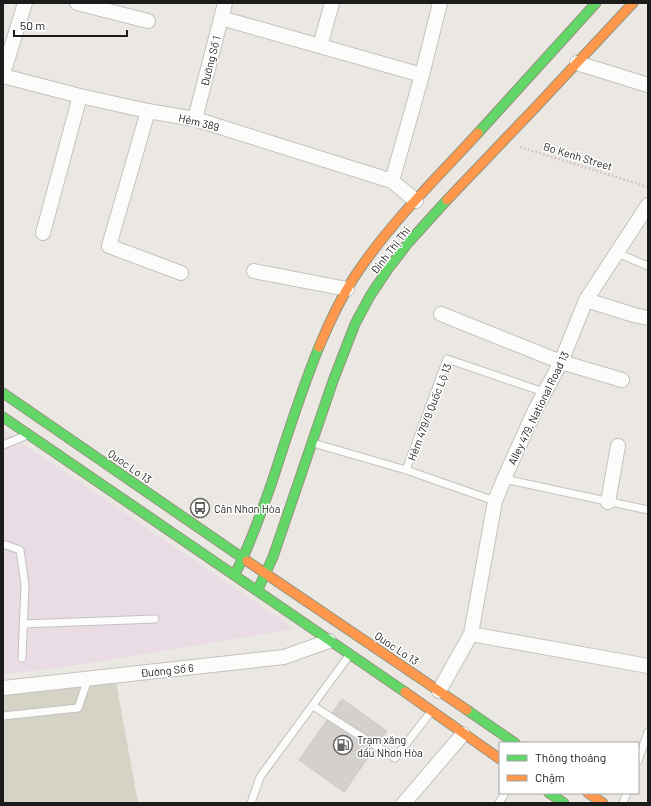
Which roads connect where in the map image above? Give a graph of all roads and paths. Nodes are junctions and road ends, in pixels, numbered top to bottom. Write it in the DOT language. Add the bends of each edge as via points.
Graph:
graph roads {
  1 [pos="25,3"];
  2 [pos="77,3"];
  3 [pos="225,3"];
  4 [pos="332,3"];
  5 [pos="440,3"];
  6 [pos="596,3"];
  7 [pos="633,3"];
  8 [pos="221,18"];
  9 [pos="148,21"];
  10 [pos="320,46"];
  11 [pos="577,63"];
  12 [pos="3,75"];
  13 [pos="422,75"];
  14 [pos="648,85"];
  15 [pos="80,96"];
  16 [pos="148,111"];
  17 [pos="195,119"];
  18 [pos="503,142"];
  19 [pos="392,181"];
  20 [pos="648,187"];
  21 [pos="416,201"];
  22 [pos="648,204"];
  23 [pos="43,233"];
  24 [pos="617,253"];
  25 [pos="648,266"];
  26 [pos="254,271"];
  27 [pos="181,273"];
  28 [pos="347,290"];
  29 [pos="586,300"];
  30 [pos="441,314"];
  31 [pos="648,318"];
  32 [pos="561,362"];
  33 [pos="622,380"];
  34 [pos="3,392"];
  35 [pos="544,392"];
  36 [pos="3,417"];
  37 [pos="28,435"];
  38 [pos="311,442"];
  39 [pos="3,445"];
  40 [pos="618,446"];
  41 [pos="406,470"];
  42 [pos="504,479"];
  43 [pos="495,501"];
  44 [pos="608,502"];
  45 [pos="648,510"];
  46 [pos="3,544"];
  47 [pos="244,558"];
  48 [pos="266,574"];
  49 [pos="234,576"];
  50 [pos="257,591"];
  51 [pos="155,619"];
  52 [pos="23,624"];
  53 [pos="471,634"];
  54 [pos="329,641"];
  55 [pos="350,655"];
  56 [pos="22,658"];
  57 [pos="648,666"];
  58 [pos="88,678"];
  59 [pos="3,688"];
  60 [pos="439,691"];
  61 [pos="313,706"];
  62 [pos="432,711"];
  63 [pos="3,716"];
  64 [pos="648,732"];
  65 [pos="463,734"];
  66 [pos="514,742"];
  67 [pos="499,758"];
  68 [pos="639,758"];
  69 [pos="504,794"];
  70 [pos="550,794"];
  71 [pos="590,794"];
  72 [pos="250,803"];
  73 [pos="404,803"];
  74 [pos="499,803"];
  75 [pos="564,803"];
  76 [pos="603,803"];
  1 -- 12 [label="street"];
  2 -- 9 [label="street"];
  3 -- 8 [label="street, Đường Số 1"];
  4 -- 10 [label="street"];
  5 -- 13 [label="street"];
  6 -- 21 [label="main road, Đinh Thị Thi"];
  7 -- 11 [label="main road, Đinh Thị Thi"];
  8 -- 10 [label="street"];
  8 -- 17 [label="street, Đường Số 1"];
  10 -- 13 [label="street"];
  11 -- 14 [label="street"];
  11 -- 18 [label="main road, Đinh Thị Thi"];
  12 -- 15 [label="street, Hẻm 389"];
  13 -- 19 [label="street"];
  15 -- 16 [label="street, Hẻm 389"];
  15 -- 23 [label="street"];
  16 -- 17 [label="street, Hẻm 389"];
  16 -- 27 [label="street" via="108,246"];
  17 -- 19 [label="street, Hẻm 389"];
  18 -- 20 [label="path, Bo Kenh Street"];
  18 -- 38 [label="main road, Đinh Thị Thi" via="432,217 394,261 379,284 356,323 339,362"];
  19 -- 21 [label="street"];
  21 -- 28 [label="main road, Đinh Thị Thi" via="372,253"];
  22 -- 24 [label="street, Alley 479, National Road 13"];
  24 -- 25 [label="lane"];
  24 -- 29 [label="street, Alley 479, National Road 13"];
  26 -- 28 [label="street"];
  28 -- 47 [label="main road, Đinh Thị Thi" via="312,364"];
  29 -- 31 [label="street"];
  29 -- 32 [label="street, Alley 479, National Road 13"];
  30 -- 32 [label="street"];
  32 -- 33 [label="street"];
  32 -- 35 [label="street, Alley 479, National Road 13"];
  34 -- 47 [label="main road, Quoc Lo 13"];
  35 -- 41 [label="lane, Hẻm 479/9 Quốc Lộ 13" via="447,359"];
  35 -- 42 [label="street, Alley 479, National Road 13"];
  36 -- 37 [label="main road"];
  37 -- 39 [label="lane"];
  37 -- 49 [label="main road"];
  38 -- 41 [label="lane"];
  38 -- 48 [label="main road, Đinh Thị Thi"];
  40 -- 44 [label="street"];
  41 -- 43 [label="lane, Hẻm 479/9 Quốc Lộ 13"];
  42 -- 43 [label="street, Alley 479, National Road 13"];
  42 -- 44 [label="lane"];
  43 -- 53 [label="street, Alley 479, National Road 13"];
  44 -- 45 [label="lane"];
  46 -- 52 [label="lane" via="20,550 25,585"];
  47 -- 48 [label="main road, Quoc Lo 13"];
  47 -- 49 [label="main road"];
  48 -- 50 [label="main road"];
  48 -- 60 [label="main road, Quoc Lo 13"];
  49 -- 50 [label="main road"];
  50 -- 54 [label="main road"];
  51 -- 52 [label="lane"];
  52 -- 56 [label="lane"];
  53 -- 57 [label="street"];
  53 -- 60 [label="street, Alley 479, National Road 13"];
  54 -- 55 [label="main road"];
  54 -- 58 [label="street, Đường Số 6" via="284,657"];
  55 -- 61 [label="lane"];
  55 -- 62 [label="main road"];
  58 -- 59 [label="street, Đường Số 6"];
  58 -- 63 [label="lane" via="78,708"];
  60 -- 66 [label="main road, Quoc Lo 13"];
  61 -- 62 [label="lane" via="395,758"];
  61 -- 72 [label="lane" via="260,777"];
  62 -- 65 [label="main road"];
  64 -- 68 [label="lane"];
  65 -- 67 [label="main road"];
  65 -- 73 [label="street"];
  69 -- 74 [label="lane"];
  70 -- 75 [label="main road"];
  71 -- 76 [label="main road"];
}
